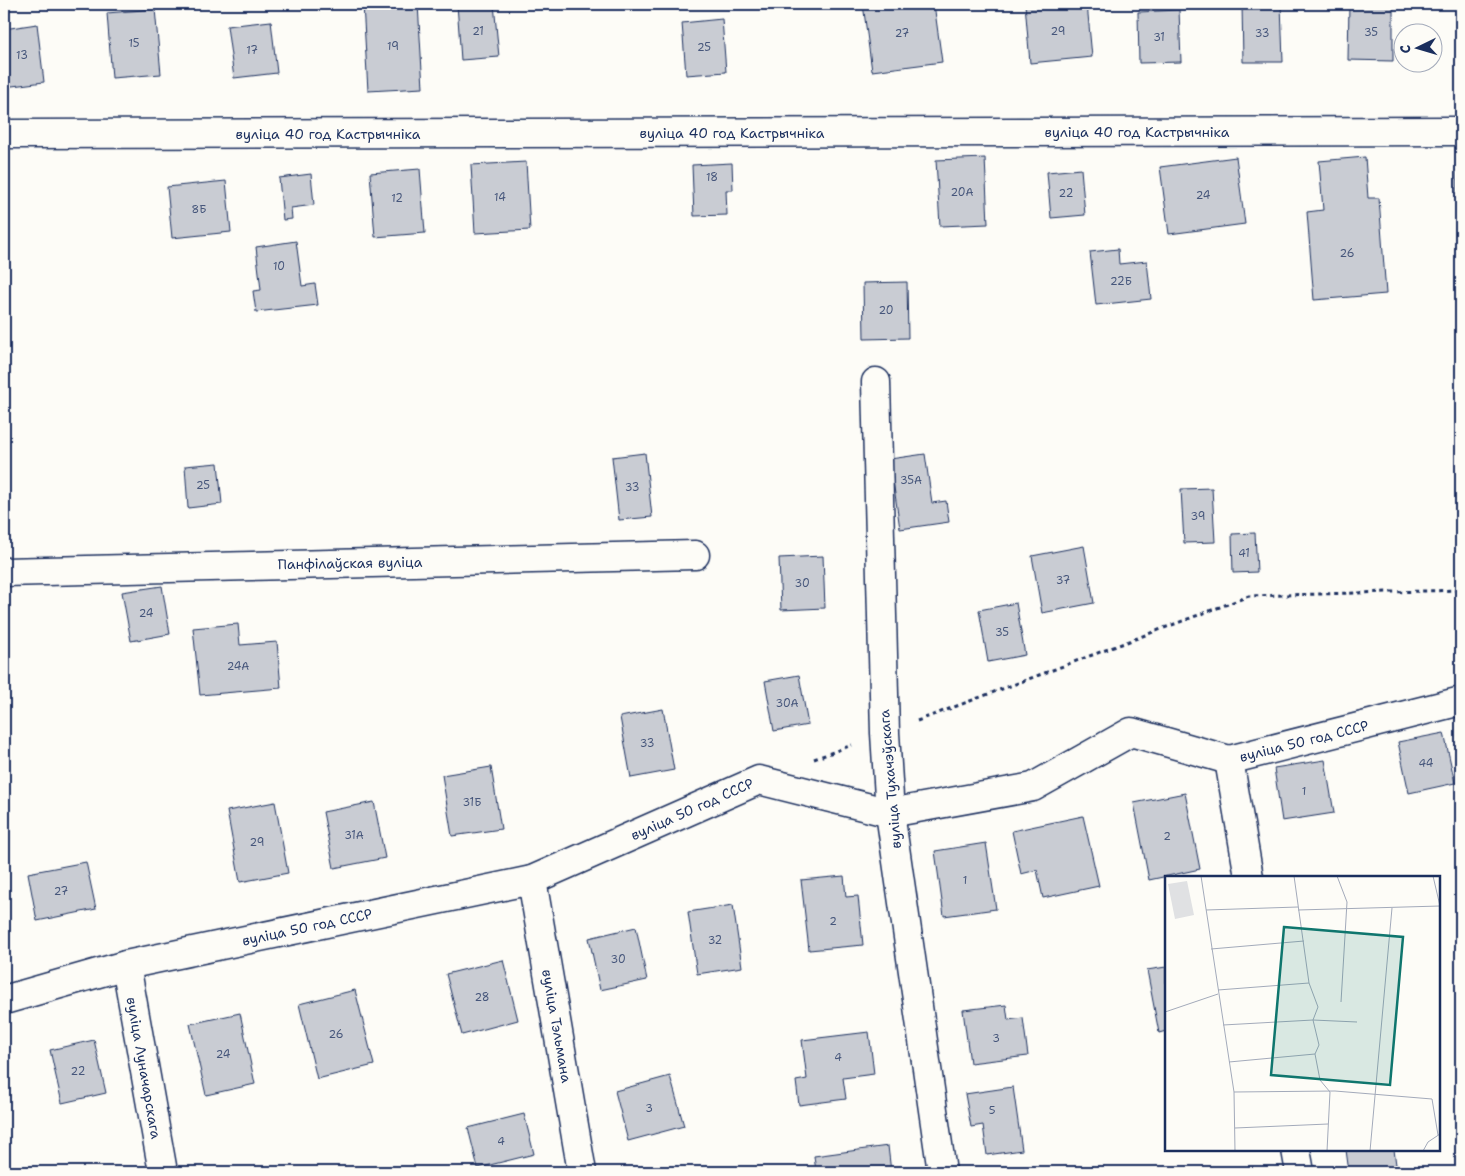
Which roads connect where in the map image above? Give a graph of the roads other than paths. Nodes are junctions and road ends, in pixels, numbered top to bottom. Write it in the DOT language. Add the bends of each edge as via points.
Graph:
graph roads {
  1 [pos="1461,131"];
  2 [pos="4,134"];
  3 [pos="876,382"];
  4 [pos="695,555"];
  5 [pos="4,572"];
  6 [pos="1461,701"];
  7 [pos="1229,760"];
  8 [pos="890,813"];
  9 [pos="1249,876"];
  10 [pos="532,880"];
  11 [pos="126,964"];
  12 [pos="4,1000"];
  13 [pos="1296,1151"];
  14 [pos="163,1172"];
  15 [pos="582,1172"];
  16 [pos="942,1172"];
  17 [pos="1300,1172"];
  1 -- 2 [label="street, вуліца 40 год Кастрычніка"];
  3 -- 8 [label="street, вуліца Тухачэўскага"];
  4 -- 5 [label="street, Панфілаўская вуліца"];
  6 -- 7 [label="street, вуліца 50 год СССР"];
  7 -- 8 [label="street, вуліца 50 год СССР" via="1131,732 1033,787"];
  7 -- 9 [label="street"];
  8 -- 10 [label="street, вуліца 50 год СССР" via="759,780"];
  8 -- 16 [label="street, вуліца Тухачэўскага"];
  10 -- 11 [label="street, вуліца 50 год СССР"];
  10 -- 15 [label="street, вуліца Тэльмана"];
  11 -- 12 [label="street, вуліца 50 год СССР"];
  11 -- 14 [label="street, вуліца Луначарскага"];
  13 -- 17 [label="street"];
}
